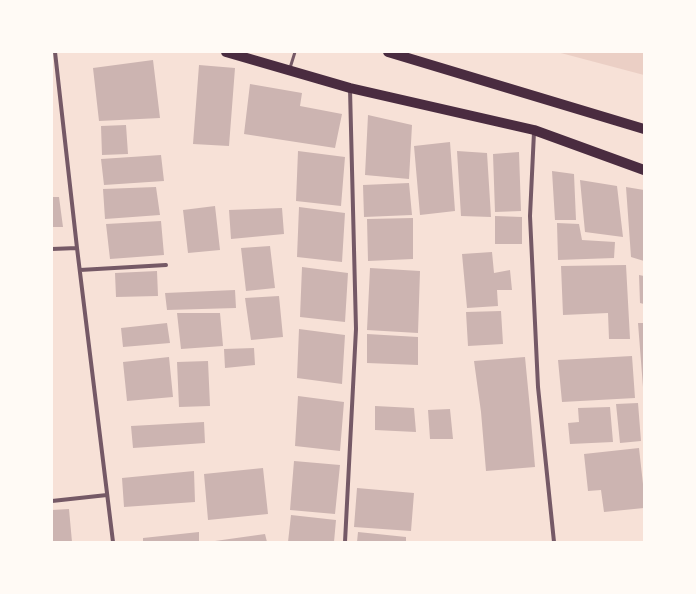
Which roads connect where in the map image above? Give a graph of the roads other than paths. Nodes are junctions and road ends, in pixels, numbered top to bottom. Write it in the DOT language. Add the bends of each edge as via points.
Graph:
graph roads {
  1 [pos="55,52"];
  2 [pos="226,52"];
  3 [pos="295,52"];
  4 [pos="388,52"];
  5 [pos="290,70"];
  6 [pos="350,88"];
  7 [pos="644,129"];
  8 [pos="534,130"];
  9 [pos="644,170"];
  10 [pos="77,248"];
  11 [pos="52,249"];
  12 [pos="166,265"];
  13 [pos="80,270"];
  14 [pos="107,495"];
  15 [pos="52,501"];
  16 [pos="113,542"];
  17 [pos="345,542"];
  18 [pos="554,542"];
  1 -- 10 [label="street"];
  2 -- 5 [label="main road"];
  3 -- 5 [label="lane"];
  4 -- 7 [label="main road"];
  5 -- 6 [label="main road"];
  6 -- 8 [label="main road"];
  6 -- 17 [label="street" via="356,329"];
  8 -- 9 [label="main road"];
  8 -- 18 [label="street" via="530,216 537,379"];
  10 -- 11 [label="street"];
  10 -- 13 [label="street"];
  12 -- 13 [label="street"];
  13 -- 14 [label="street"];
  14 -- 15 [label="street"];
  14 -- 16 [label="street"];
}
